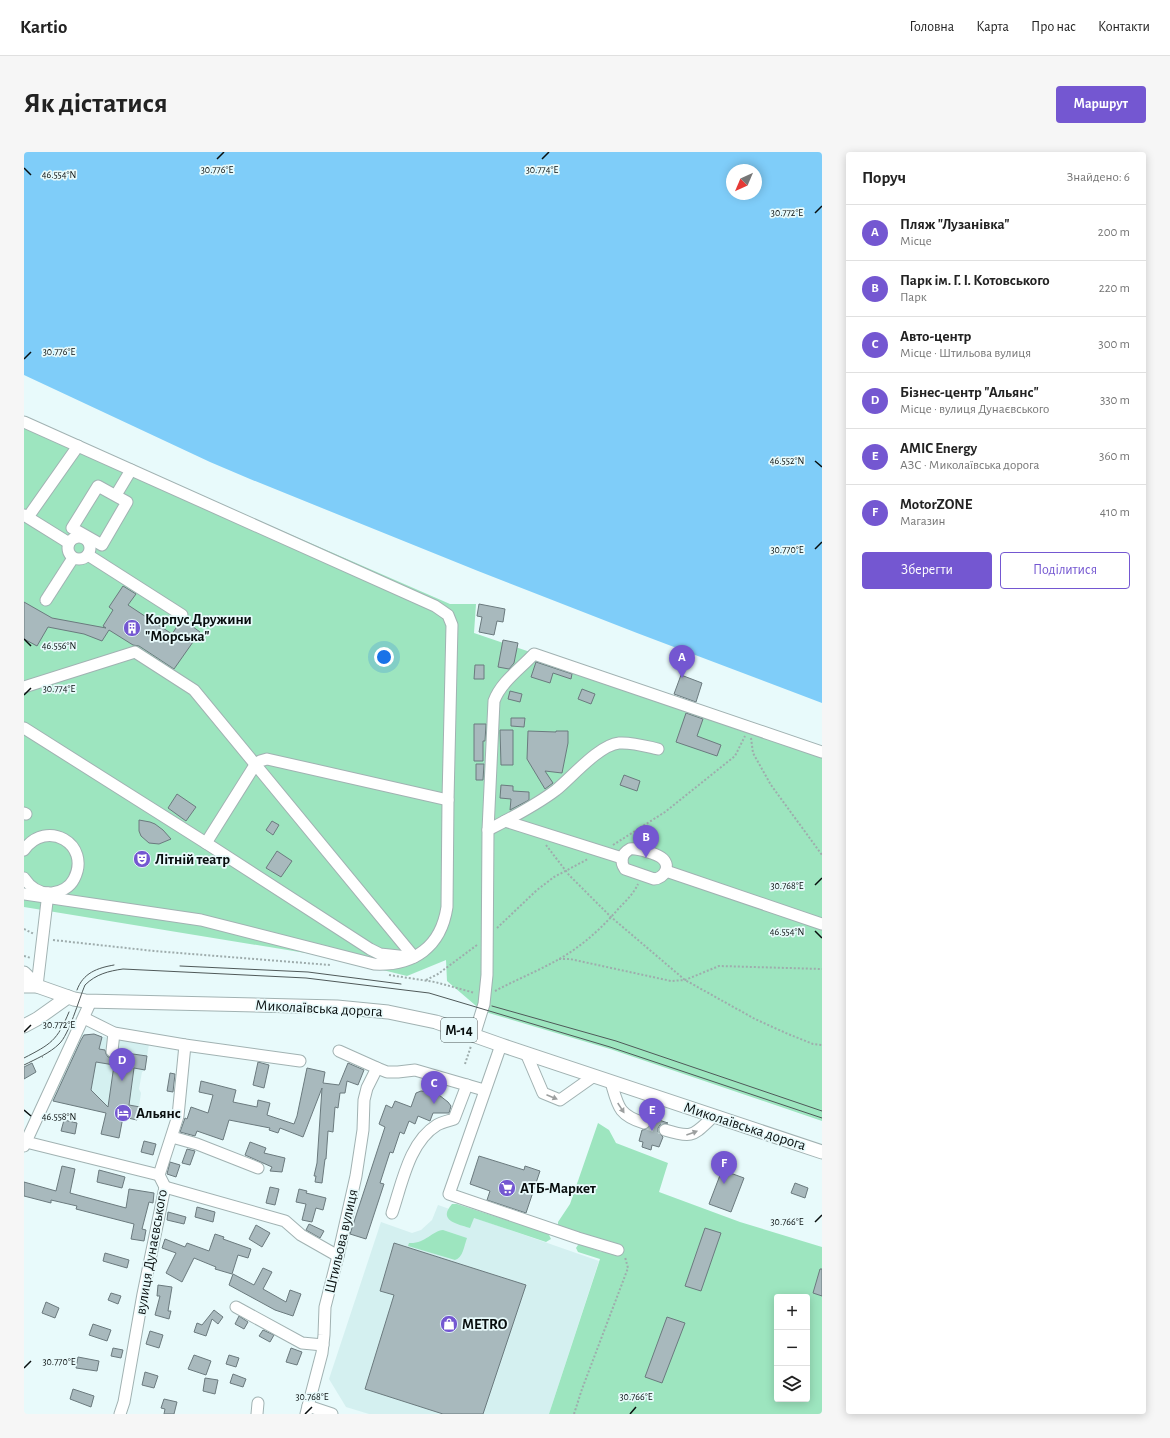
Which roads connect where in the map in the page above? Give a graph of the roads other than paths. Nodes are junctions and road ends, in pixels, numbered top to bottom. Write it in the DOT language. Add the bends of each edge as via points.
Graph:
graph roads {
  1 [pos="24,422"];
  2 [pos="78,446"];
  3 [pos="131,470"];
  4 [pos="116,495"];
  5 [pos="26,516"];
  6 [pos="85,537"];
  7 [pos="69,543"];
  8 [pos="88,555"];
  9 [pos="73,558"];
  10 [pos="46,600"];
  11 [pos="182,615"];
  12 [pos="24,687"];
  13 [pos="24,728"];
  14 [pos="658,749"];
  15 [pos="822,752"];
  16 [pos="255,765"];
  17 [pos="448,800"];
  18 [pos="505,821"];
  19 [pos="488,830"];
  20 [pos="206,843"];
  21 [pos="24,850"];
  22 [pos="622,858"];
  23 [pos="666,871"];
  24 [pos="24,878"];
  25 [pos="24,894"];
  26 [pos="47,895"];
  27 [pos="822,924"];
  28 [pos="414,957"];
  29 [pos="24,973"];
  30 [pos="30,986"];
  31 [pos="68,997"];
  32 [pos="91,1001"];
  33 [pos="84,1018"];
  34 [pos="24,1026"];
  35 [pos="114,1033"];
  36 [pos="474,1036"];
  37 [pos="185,1045"];
  38 [pos="501,1045"];
  39 [pos="112,1051"];
  40 [pos="340,1051"];
  41 [pos="526,1053"];
  42 [pos="300,1061"];
  43 [pos="377,1068"];
  44 [pos="594,1076"];
  45 [pos="611,1082"];
  46 [pos="467,1085"];
  47 [pos="484,1090"];
  48 [pos="714,1116"];
  49 [pos="644,1123"];
  50 [pos="665,1130"];
  51 [pos="172,1137"];
  52 [pos="25,1144"];
  53 [pos="822,1152"];
  54 [pos="258,1168"];
  55 [pos="160,1175"];
  56 [pos="165,1187"];
  57 [pos="392,1213"];
  58 [pos="618,1250"];
  59 [pos="338,1256"];
  60 [pos="236,1307"];
  61 [pos="323,1346"];
  62 [pos="307,1410"];
  63 [pos="120,1414"];
  64 [pos="332,1414"];
  1 -- 2 [label="street"];
  2 -- 3 [label="street"];
  2 -- 5 [label="street"];
  3 -- 4 [label="street"];
  3 -- 17 [label="street" via="435,606 448,616 452,625"];
  4 -- 6 [label="street" via="127,502 102,545"];
  4 -- 6 [label="street" via="98,486 72,528"];
  5 -- 7 [label="street"];
  6 -- 7 [label="street" via="74,538"];
  6 -- 8 [label="street" via="90,544"];
  7 -- 9 [label="street" via="69,553"];
  8 -- 9 [label="street" via="83,559"];
  8 -- 11 [label="street"];
  9 -- 10 [label="street"];
  12 -- 16 [label="street" via="135,652 194,690"];
  13 -- 20 [label="street"];
  14 -- 18 [label="street" via="618,743 606,748 556,790"];
  15 -- 19 [label="street" via="534,654 503,685 494,701"];
  16 -- 17 [label="street" via="267,759"];
  16 -- 20 [label="street"];
  16 -- 28 [label="street"];
  17 -- 28 [label="street" via="445,919 433,943"];
  18 -- 19 [label="street"];
  18 -- 22 [label="street"];
  19 -- 36 [label="street" via="487,975 483,1009"];
  20 -- 28 [label="street" via="370,949 380,954"];
  21 -- 26 [label="street" via="36,838 45,835 55,835 72,845 78,863 73,881 66,888"];
  22 -- 23 [label="street" via="625,869 654,879"];
  22 -- 23 [label="street" via="626,851 634,849 662,857"];
  23 -- 27 [label="street"];
  24 -- 26 [label="street" via="30,886"];
  25 -- 26 [label="street"];
  26 -- 28 [label="street" via="201,920 374,964 399,962"];
  26 -- 30 [label="street" via="42,939"];
  29 -- 30 [label="main road"];
  30 -- 31 [label="main road, Миколаївська дорога / М-14"];
  31 -- 32 [label="main road, Миколаївська дорога / М-14"];
  31 -- 34 [label="main road"];
  32 -- 33 [label="street"];
  32 -- 36 [label="main road, Миколаївська дорога / М-14" via="337,1007 395,1013 436,1022"];
  33 -- 35 [label="street"];
  33 -- 52 [label="street"];
  35 -- 37 [label="street"];
  35 -- 39 [label="street"];
  36 -- 38 [label="main road, Миколаївська дорога / М-14"];
  37 -- 42 [label="street"];
  37 -- 51 [label="street, вулиця Дунаєвського" via="178,1116"];
  38 -- 41 [label="main road, Миколаївська дорога / М-14"];
  38 -- 47 [label="street"];
  40 -- 43 [label="street"];
  41 -- 44 [label="main road, Миколаївська дорога / М-14"];
  41 -- 44 [label="street, one-way" via="543,1093 560,1100"];
  43 -- 46 [label="street" via="388,1072 415,1070"];
  43 -- 59 [label="street, Штильова вулиця" via="364,1100 363,1130 356,1176"];
  44 -- 45 [label="main road, Миколаївська дорога / М-14"];
  45 -- 48 [label="main road, Миколаївська дорога / М-14"];
  45 -- 49 [label="street, one-way" via="618,1105 624,1114"];
  46 -- 47 [label="street"];
  46 -- 57 [label="street" via="454,1119 438,1124 424,1137 411,1155"];
  47 -- 58 [label="street" via="449,1194"];
  50 -- 48 [label="street, one-way" via="689,1135 697,1132"];
  48 -- 53 [label="main road, Миколаївська дорога / М-14"];
  51 -- 54 [label="street"];
  51 -- 55 [label="street, вулиця Дунаєвського"];
  52 -- 55 [label="street"];
  55 -- 56 [label="street, вулиця Дунаєвського"];
  56 -- 59 [label="street" via="285,1221 301,1235"];
  56 -- 63 [label="street, вулиця Дунаєвського"];
  59 -- 61 [label="street, Штильова вулиця" via="325,1307"];
  60 -- 61 [label="street" via="302,1343"];
  61 -- 62 [label="street, Штильова вулиця"];
  62 -- 64 [label="street"];
}
